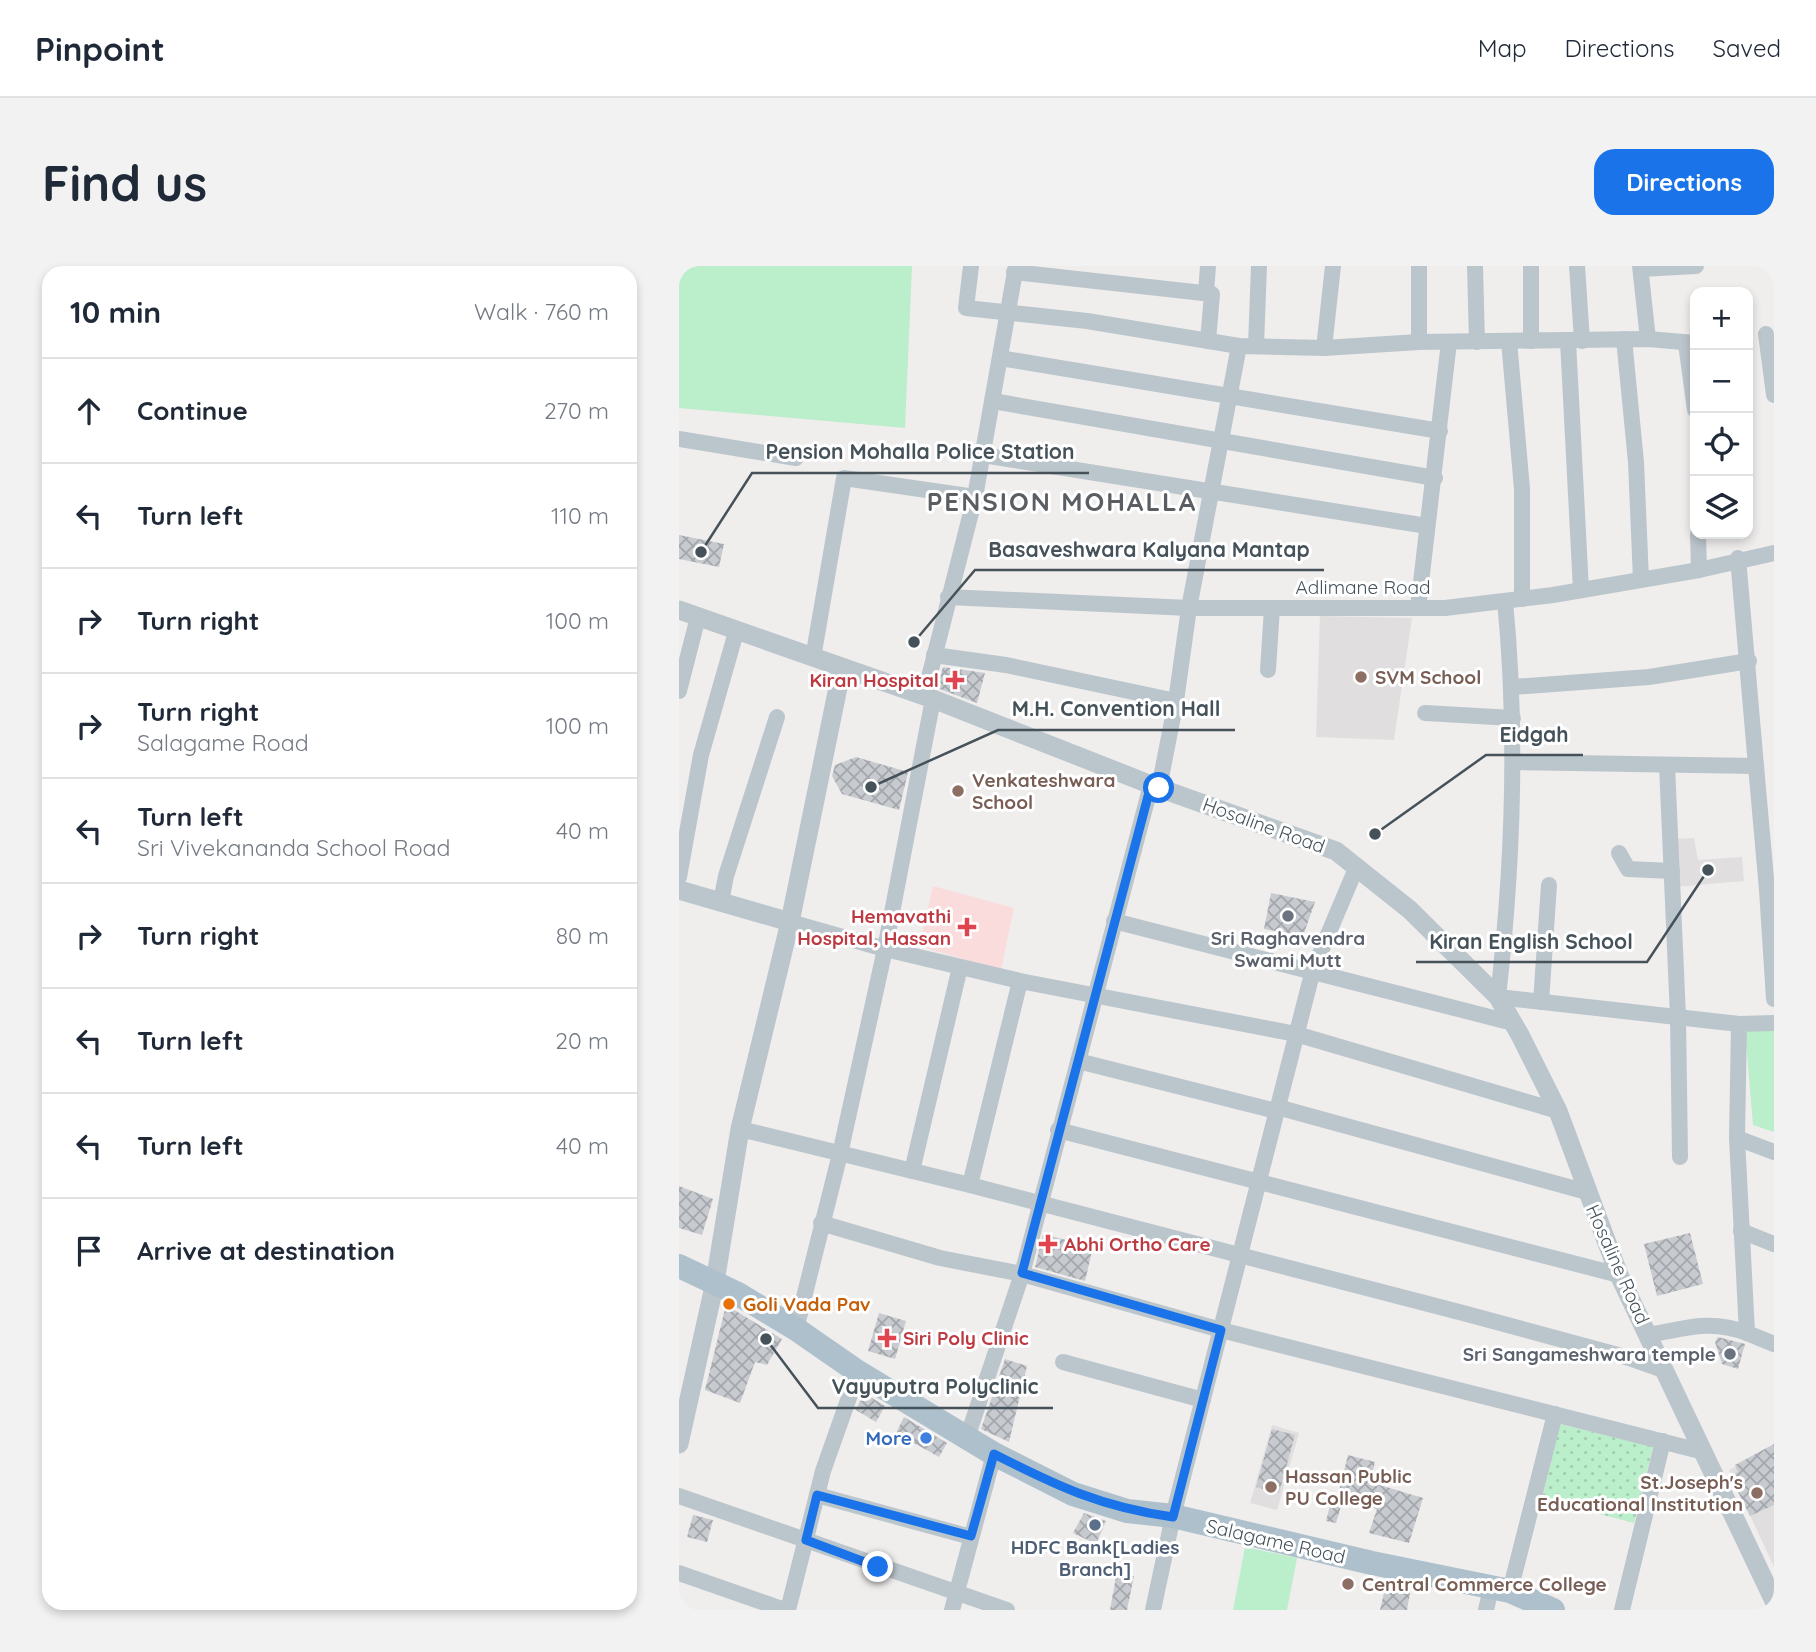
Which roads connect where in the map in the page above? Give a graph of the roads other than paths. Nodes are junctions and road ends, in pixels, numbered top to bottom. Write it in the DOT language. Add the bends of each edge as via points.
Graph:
graph roads {
  1 [pos="971,266"];
  2 [pos="1208,266"];
  3 [pos="1259,266"];
  4 [pos="1333,266"];
  5 [pos="1419,266"];
  6 [pos="1475,266"];
  7 [pos="1531,266"];
  8 [pos="1577,266"];
  9 [pos="1696,266"];
  10 [pos="1640,268"];
  11 [pos="1015,269"];
  12 [pos="1206,293"];
  13 [pos="1008,312"];
  14 [pos="1770,334"];
  15 [pos="1624,339"];
  16 [pos="1648,339"];
  17 [pos="1208,341"];
  18 [pos="1477,341"];
  19 [pos="1509,341"];
  20 [pos="1531,341"];
  21 [pos="1575,341"];
  22 [pos="1419,342"];
  23 [pos="1449,342"];
  24 [pos="1690,344"];
  25 [pos="1239,346"];
  26 [pos="1256,346"];
  27 [pos="1324,348"];
  28 [pos="1000,358"];
  29 [pos="1774,395"];
  30 [pos="1229,396"];
  31 [pos="993,401"];
  32 [pos="1440,432"];
  33 [pos="679,439"];
  34 [pos="1221,442"];
  35 [pos="983,455"];
  36 [pos="796,458"];
  37 [pos="1435,478"];
  38 [pos="1213,492"];
  39 [pos="975,497"];
  40 [pos="1427,526"];
  41 [pos="1698,539"];
  42 [pos="1774,553"];
  43 [pos="1738,558"];
  44 [pos="1699,570"];
  45 [pos="1641,580"];
  46 [pos="1581,590"];
  47 [pos="948,597"];
  48 [pos="1513,600"];
  49 [pos="1189,608"];
  50 [pos="1272,608"];
  51 [pos="1418,608"];
  52 [pos="679,610"];
  53 [pos="698,617"];
  54 [pos="736,632"];
  55 [pos="934,655"];
  56 [pos="813,658"];
  57 [pos="1749,661"];
  58 [pos="842,668"];
  59 [pos="1268,670"];
  60 [pos="1513,687"];
  61 [pos="679,691"];
  62 [pos="929,698"];
  63 [pos="1176,701"];
  64 [pos="1425,713"];
  65 [pos="777,716"];
  66 [pos="1513,718"];
  67 [pos="1513,762"];
  68 [pos="1667,765"];
  69 [pos="1756,766"];
  70 [pos="1155,786"];
  71 [pos="1619,853"];
  72 [pos="1357,866"];
  73 [pos="1672,871"];
  74 [pos="679,877"];
  75 [pos="1549,885"];
  76 [pos="679,890"];
  77 [pos="1771,890"];
  78 [pos="721,902"];
  79 [pos="1114,921"];
  80 [pos="789,922"];
  81 [pos="885,949"];
  82 [pos="960,967"];
  83 [pos="1313,970"];
  84 [pos="1020,981"];
  85 [pos="1093,996"];
  86 [pos="1497,998"];
  87 [pos="1774,999"];
  88 [pos="1541,1002"];
  89 [pos="1678,1017"];
  90 [pos="1513,1023"];
  91 [pos="1774,1023"];
  92 [pos="1739,1024"];
  93 [pos="1296,1034"];
  94 [pos="1078,1061"];
  95 [pos="1277,1109"];
  96 [pos="1558,1111"];
  97 [pos="740,1129"];
  98 [pos="1058,1130"];
  99 [pos="1737,1138"];
  100 [pos="1774,1152"];
  101 [pos="840,1154"];
  102 [pos="1680,1157"];
  103 [pos="912,1171"];
  104 [pos="1259,1181"];
  105 [pos="970,1185"];
  106 [pos="1587,1192"];
  107 [pos="1040,1203"];
  108 [pos="821,1223"];
  109 [pos="1741,1231"];
  110 [pos="1774,1244"];
  111 [pos="1240,1254"];
  112 [pos="679,1266"];
  113 [pos="1022,1273"];
  114 [pos="1619,1275"];
  115 [pos="716,1282"];
  116 [pos="796,1329"];
  117 [pos="1221,1330"];
  118 [pos="1747,1333"];
  119 [pos="1649,1335"];
  120 [pos="1774,1344"];
  121 [pos="1062,1362"];
  122 [pos="1663,1370"];
  123 [pos="858,1373"];
  124 [pos="1203,1400"];
  125 [pos="1555,1414"];
  126 [pos="967,1438"];
  127 [pos="1663,1441"];
  128 [pos="679,1444"];
  129 [pos="1704,1452"];
  130 [pos="994,1454"];
  131 [pos="817,1495"];
  132 [pos="679,1496"];
  133 [pos="1173,1517"];
  134 [pos="971,1536"];
  135 [pos="806,1540"];
  136 [pos="679,1573"];
  137 [pos="956,1593"];
  138 [pos="1496,1596"];
  139 [pos="1774,1601"];
  140 [pos="786,1610"];
  141 [pos="952,1610"];
  142 [pos="1007,1610"];
  143 [pos="1153,1610"];
  144 [pos="1553,1610"];
  145 [pos="1622,1610"];
  1 -- 13 [label="street" via="966,308"];
  2 -- 12 [label="street"];
  3 -- 26 [label="street"];
  4 -- 27 [label="street"];
  5 -- 22 [label="street"];
  6 -- 18 [label="street"];
  7 -- 20 [label="street"];
  8 -- 21 [label="street"];
  9 -- 10 [label="street"];
  10 -- 16 [label="street"];
  11 -- 12 [label="street"];
  11 -- 13 [label="street"];
  12 -- 17 [label="street" via="1212,294"];
  13 -- 17 [label="street"];
  13 -- 28 [label="street"];
  14 -- 29 [label="street"];
  15 -- 16 [label="street"];
  15 -- 21 [label="street"];
  15 -- 45 [label="street"];
  16 -- 24 [label="street"];
  17 -- 25 [label="street"];
  18 -- 19 [label="street"];
  18 -- 23 [label="street"];
  19 -- 20 [label="street"];
  19 -- 48 [label="street" via="1523,489"];
  20 -- 21 [label="street"];
  21 -- 46 [label="street"];
  22 -- 23 [label="street"];
  22 -- 27 [label="street"];
  23 -- 32 [label="street"];
  25 -- 26 [label="street"];
  25 -- 30 [label="street"];
  26 -- 27 [label="street"];
  28 -- 30 [label="street"];
  28 -- 31 [label="street"];
  30 -- 32 [label="street"];
  30 -- 34 [label="street"];
  31 -- 34 [label="street"];
  31 -- 35 [label="street"];
  32 -- 37 [label="street"];
  33 -- 36 [label="street"];
  34 -- 37 [label="street"];
  34 -- 38 [label="street"];
  35 -- 38 [label="street"];
  35 -- 39 [label="street"];
  37 -- 40 [label="street"];
  38 -- 40 [label="street"];
  38 -- 49 [label="street"];
  39 -- 47 [label="street"];
  39 -- 56 [label="street" via="844,478"];
  40 -- 51 [label="street"];
  41 -- 44 [label="street"];
  42 -- 43 [label="street, Adlimane Road"];
  43 -- 44 [label="street, Adlimane Road"];
  43 -- 57 [label="street"];
  44 -- 45 [label="street, Adlimane Road"];
  45 -- 46 [label="street, Adlimane Road"];
  46 -- 48 [label="street, Adlimane Road"];
  47 -- 49 [label="street, Adlimane Road"];
  47 -- 55 [label="street"];
  48 -- 51 [label="street, Adlimane Road"];
  48 -- 60 [label="street"];
  49 -- 50 [label="street, Adlimane Road"];
  49 -- 63 [label="street"];
  50 -- 51 [label="street, Adlimane Road"];
  50 -- 59 [label="street"];
  52 -- 53 [label="street, Hosaline Road"];
  53 -- 54 [label="street, Hosaline Road"];
  53 -- 61 [label="street"];
  54 -- 56 [label="street, Hosaline Road"];
  54 -- 74 [label="street" via="701,755"];
  55 -- 62 [label="street"];
  55 -- 63 [label="street" via="1006,665"];
  56 -- 58 [label="street, Hosaline Road"];
  57 -- 60 [label="street" via="1649,677"];
  57 -- 69 [label="street"];
  58 -- 62 [label="street, Hosaline Road"];
  58 -- 80 [label="street"];
  60 -- 66 [label="street"];
  62 -- 70 [label="street, Hosaline Road"];
  62 -- 81 [label="street"];
  63 -- 70 [label="street"];
  64 -- 66 [label="street"];
  65 -- 78 [label="street"];
  66 -- 67 [label="street"];
  67 -- 68 [label="street"];
  67 -- 86 [label="street" via="1513,822"];
  68 -- 69 [label="street"];
  68 -- 73 [label="street"];
  69 -- 77 [label="street"];
  70 -- 72 [label="street, Hosaline Road" via="1336,851"];
  70 -- 79 [label="street"];
  71 -- 73 [label="street" via="1630,870"];
  72 -- 83 [label="street"];
  72 -- 86 [label="street, Hosaline Road" via="1411,910"];
  73 -- 89 [label="street"];
  75 -- 88 [label="street"];
  76 -- 78 [label="street"];
  77 -- 87 [label="street"];
  78 -- 80 [label="street"];
  79 -- 83 [label="street"];
  79 -- 85 [label="street"];
  80 -- 81 [label="street"];
  80 -- 97 [label="street"];
  81 -- 82 [label="street"];
  81 -- 101 [label="street"];
  82 -- 84 [label="street"];
  82 -- 103 [label="street"];
  83 -- 90 [label="street" via="1407,999"];
  83 -- 93 [label="street"];
  84 -- 85 [label="street"];
  84 -- 105 [label="street"];
  85 -- 93 [label="street"];
  85 -- 94 [label="street"];
  86 -- 88 [label="street"];
  86 -- 90 [label="street, Hosaline Road"];
  88 -- 89 [label="street"];
  89 -- 92 [label="street"];
  89 -- 102 [label="street"];
  90 -- 96 [label="street, Hosaline Road"];
  91 -- 92 [label="street"];
  92 -- 99 [label="street"];
  93 -- 95 [label="street"];
  93 -- 96 [label="street"];
  94 -- 95 [label="street"];
  94 -- 98 [label="street"];
  95 -- 104 [label="street"];
  95 -- 106 [label="street"];
  96 -- 106 [label="street, Hosaline Road"];
  97 -- 101 [label="street"];
  97 -- 115 [label="street"];
  98 -- 104 [label="street"];
  98 -- 107 [label="street"];
  99 -- 100 [label="street"];
  99 -- 109 [label="street"];
  101 -- 103 [label="street"];
  101 -- 108 [label="street"];
  103 -- 105 [label="street"];
  104 -- 111 [label="street"];
  104 -- 114 [label="street"];
  105 -- 107 [label="street"];
  106 -- 114 [label="street, Hosaline Road"];
  107 -- 111 [label="street"];
  107 -- 113 [label="street"];
  108 -- 113 [label="street" via="940,1258"];
  108 -- 116 [label="street"];
  109 -- 110 [label="street"];
  109 -- 118 [label="street"];
  111 -- 117 [label="street"];
  111 -- 122 [label="street"];
  112 -- 115 [label="main road, Salagame Road"];
  113 -- 117 [label="street"];
  113 -- 126 [label="street"];
  114 -- 119 [label="street, Hosaline Road"];
  115 -- 116 [label="main road, Salagame Road"];
  115 -- 128 [label="street"];
  116 -- 123 [label="main road, Salagame Road"];
  117 -- 124 [label="street"];
  117 -- 125 [label="street"];
  118 -- 119 [label="street" via="1725,1325 1699,1325"];
  118 -- 120 [label="street"];
  119 -- 122 [label="street, Hosaline Road"];
  121 -- 124 [label="street"];
  122 -- 129 [label="street, Hosaline Road"];
  123 -- 126 [label="main road, Salagame Road"];
  123 -- 131 [label="street"];
  124 -- 133 [label="street"];
  125 -- 127 [label="street"];
  125 -- 138 [label="street"];
  126 -- 130 [label="main road, Salagame Road"];
  127 -- 129 [label="street"];
  127 -- 145 [label="street"];
  129 -- 139 [label="street, Hosaline Road"];
  130 -- 133 [label="main road, Salagame Road" via="1073,1494 1128,1511"];
  130 -- 134 [label="street"];
  131 -- 134 [label="street"];
  131 -- 135 [label="street"];
  132 -- 135 [label="street"];
  133 -- 138 [label="main road, Salagame Road"];
  133 -- 143 [label="street"];
  134 -- 137 [label="street"];
  135 -- 137 [label="street"];
  135 -- 140 [label="street"];
  136 -- 140 [label="street"];
  137 -- 141 [label="street"];
  137 -- 142 [label="street"];
  138 -- 144 [label="main road, Salagame Road"];
}
